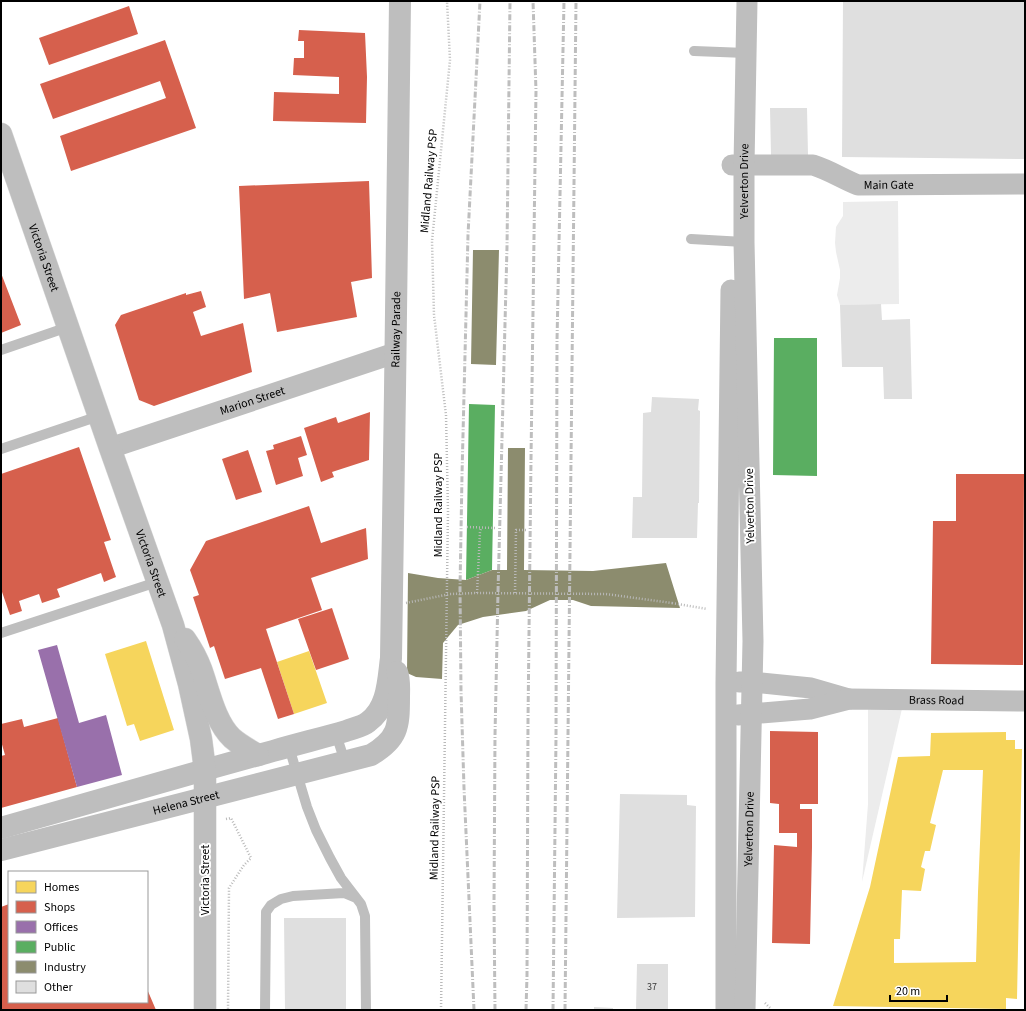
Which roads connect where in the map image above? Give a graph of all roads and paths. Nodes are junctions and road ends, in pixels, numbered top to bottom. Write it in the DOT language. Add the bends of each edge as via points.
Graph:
graph roads {
  1 [pos="400,1"];
  2 [pos="447,1"];
  3 [pos="734,1"];
  4 [pos="747,1"];
  5 [pos="694,51"];
  6 [pos="740,53"];
  7 [pos="1,134"];
  8 [pos="738,165"];
  9 [pos="1025,184"];
  10 [pos="691,239"];
  11 [pos="738,241"];
  12 [pos="68,327"];
  13 [pos="1,350"];
  14 [pos="395,354"];
  15 [pos="99,416"];
  16 [pos="110,448"];
  17 [pos="1,449"];
  18 [pos="467,527"];
  19 [pos="481,528"];
  20 [pos="496,528"];
  21 [pos="526,530"];
  22 [pos="157,582"];
  23 [pos="477,593"];
  24 [pos="515,593"];
  25 [pos="406,603"];
  26 [pos="727,613"];
  27 [pos="173,625"];
  28 [pos="1,633"];
  29 [pos="391,658"];
  30 [pos="726,682"];
  31 [pos="752,682"];
  32 [pos="849,699"];
  33 [pos="1025,701"];
  34 [pos="752,714"];
  35 [pos="726,717"];
  36 [pos="336,734"];
  37 [pos="289,747"];
  38 [pos="258,755"];
  39 [pos="371,755"];
  40 [pos="345,762"];
  41 [pos="205,770"];
  42 [pos="297,774"];
  43 [pos="205,798"];
  44 [pos="231,818"];
  45 [pos="1,828"];
  46 [pos="1,850"];
  47 [pos="356,898"];
  48 [pos="206,1010"];
  49 [pos="228,1010"];
  50 [pos="265,1010"];
  51 [pos="366,1010"];
  52 [pos="441,1010"];
  53 [pos="726,1010"];
  54 [pos="745,1010"];
  1 -- 14 [label="main road, Railway Parade"];
  2 -- 52 [label="path, Midland Railway PSP" via="450,60 432,241 434,315 446,415 448,511"];
  3 -- 6 [label="street, Yelverton Drive"];
  4 -- 6 [label="street, Yelverton Drive"];
  5 -- 6 [label="lane"];
  6 -- 8 [label="street, Yelverton Drive"];
  7 -- 12 [label="main road, Victoria Street"];
  8 -- 9 [label="street, Main Gate" via="813,165 858,184"];
  8 -- 11 [label="street, Yelverton Drive"];
  10 -- 11 [label="lane"];
  11 -- 26 [label="street, Yelverton Drive"];
  11 -- 31 [label="street, Yelverton Drive" via="753,641"];
  12 -- 13 [label="lane"];
  12 -- 15 [label="main road, Victoria Street"];
  14 -- 16 [label="street, Marion Street"];
  14 -- 29 [label="main road, Railway Parade"];
  15 -- 16 [label="main road, Victoria Street"];
  15 -- 17 [label="lane"];
  16 -- 22 [label="main road, Victoria Street"];
  18 -- 19 [label="path"];
  19 -- 20 [label="path"];
  19 -- 23 [label="path"];
  21 -- 24 [label="path" via="516,530"];
  22 -- 27 [label="main road, Victoria Street"];
  22 -- 28 [label="lane"];
  23 -- 24 [label="path, bridge"];
  23 -- 25 [label="path, bridge" via="450,594"];
  24 -- 26 [label="path, bridge" via="606,594"];
  26 -- 30 [label="street, Yelverton Drive"];
  27 -- 38 [label="main road" via="193,650 215,711 225,730 239,744"];
  27 -- 41 [label="main road, Victoria Street" via="189,684"];
  29 -- 36 [label="main road, Railway Parade" via="379,711 363,725"];
  29 -- 39 [label="main road, Railway Parade" via="398,676 398,724 388,743"];
  30 -- 31 [label="street, Brass Road"];
  30 -- 35 [label="street, Yelverton Drive"];
  31 -- 32 [label="street, Brass Road" via="811,688"];
  31 -- 34 [label="street, Yelverton Drive"];
  32 -- 33 [label="street, Brass Road"];
  32 -- 34 [label="street, Brass Road" via="810,709"];
  34 -- 35 [label="street, Brass Road"];
  34 -- 54 [label="street, Yelverton Drive"];
  35 -- 53 [label="street, Yelverton Drive"];
  36 -- 37 [label="main road"];
  36 -- 40 [label="lane"];
  37 -- 38 [label="main road"];
  37 -- 42 [label="lane"];
  38 -- 41 [label="main road"];
  39 -- 40 [label="main road, Helena Street"];
  40 -- 42 [label="main road, Helena Street"];
  41 -- 43 [label="main road, Victoria Street"];
  41 -- 45 [label="main road"];
  42 -- 43 [label="main road, Helena Street"];
  42 -- 47 [label="lane" via="316,830 341,878"];
  43 -- 46 [label="main road, Helena Street"];
  43 -- 48 [label="main road, Victoria Street"];
  44 -- 49 [label="path" via="251,858 229,888"];
  47 -- 50 [label="lane" via="344,894 293,896 271,905 266,912"];
  47 -- 51 [label="lane" via="365,916"];
}
